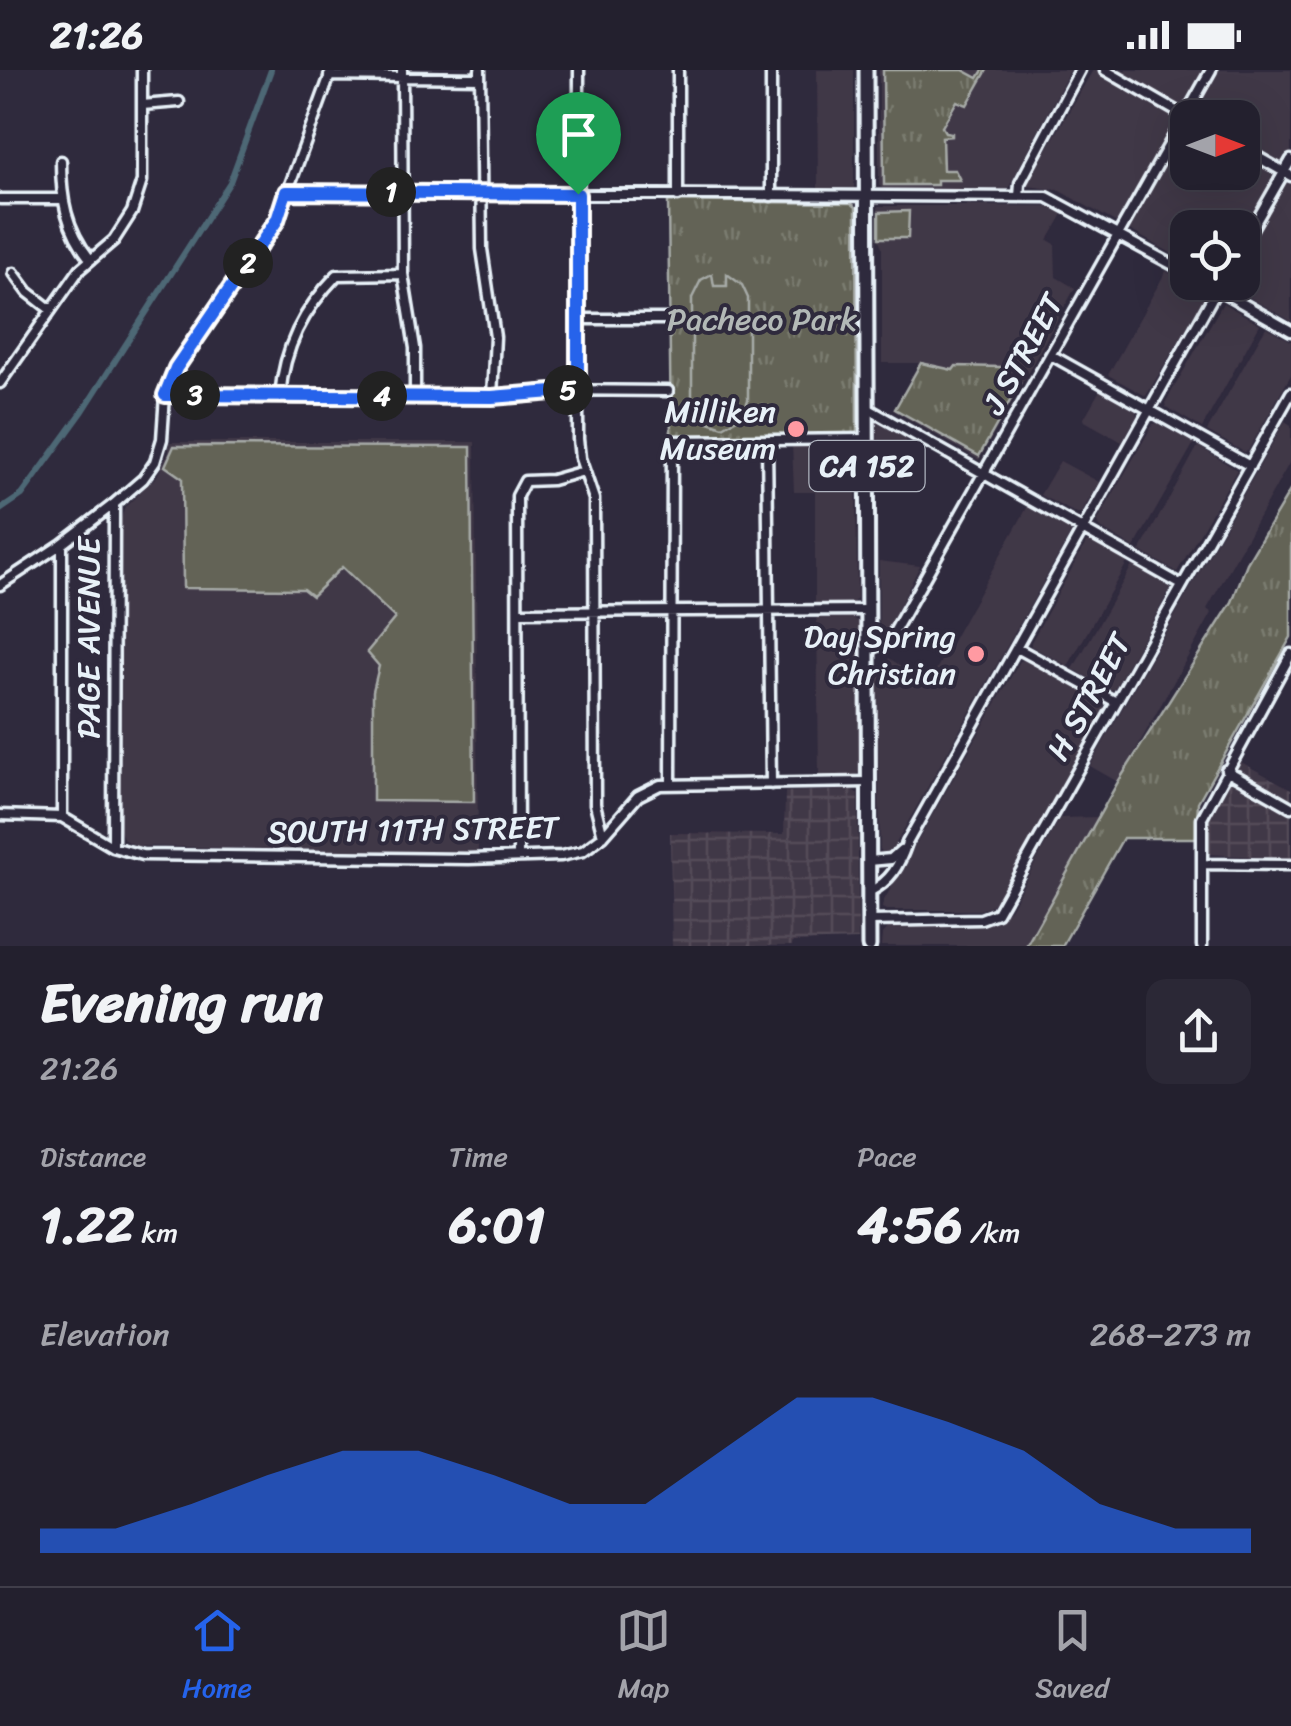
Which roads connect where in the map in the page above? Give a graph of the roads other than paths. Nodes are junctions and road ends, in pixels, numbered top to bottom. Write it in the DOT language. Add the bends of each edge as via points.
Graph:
graph roads {
  1 [pos="142,70"];
  2 [pos="578,70"];
  3 [pos="678,70"];
  4 [pos="771,70"];
  5 [pos="866,70"];
  6 [pos="1080,70"];
  7 [pos="1105,70"];
  8 [pos="1211,70"];
  9 [pos="330,73"];
  10 [pos="402,73"];
  11 [pos="480,74"];
  12 [pos="1195,100"];
  13 [pos="179,102"];
  14 [pos="142,105"];
  15 [pos="1170,108"];
  16 [pos="1170,145"];
  17 [pos="1260,158"];
  18 [pos="1291,160"];
  19 [pos="61,161"];
  20 [pos="1288,174"];
  21 [pos="286,192"];
  22 [pos="404,192"];
  23 [pos="481,193"];
  24 [pos="578,194"];
  25 [pos="678,196"];
  26 [pos="771,196"];
  27 [pos="1019,197"];
  28 [pos="866,198"];
  29 [pos="0,199"];
  30 [pos="63,200"];
  31 [pos="1260,218"];
  32 [pos="1119,234"];
  33 [pos="90,259"];
  34 [pos="1170,263"];
  35 [pos="14,272"];
  36 [pos="403,274"];
  37 [pos="1211,300"];
  38 [pos="1241,300"];
  39 [pos="51,310"];
  40 [pos="578,319"];
  41 [pos="668,320"];
  42 [pos="1291,331"];
  43 [pos="1051,355"];
  44 [pos="4,370"];
  45 [pos="0,383"];
  46 [pos="578,390"];
  47 [pos="668,391"];
  48 [pos="1291,393"];
  49 [pos="165,395"];
  50 [pos="280,396"];
  51 [pos="415,396"];
  52 [pos="492,397"];
  53 [pos="867,408"];
  54 [pos="1150,409"];
  55 [pos="766,440"];
  56 [pos="867,440"];
  57 [pos="1250,466"];
  58 [pos="584,472"];
  59 [pos="984,474"];
  60 [pos="114,504"];
  61 [pos="1084,529"];
  62 [pos="62,544"];
  63 [pos="1180,584"];
  64 [pos="0,585"];
  65 [pos="868,610"];
  66 [pos="768,611"];
  67 [pos="518,612"];
  68 [pos="595,612"];
  69 [pos="672,612"];
  70 [pos="1017,648"];
  71 [pos="868,650"];
  72 [pos="1291,654"];
  73 [pos="1116,702"];
  74 [pos="1226,770"];
  75 [pos="869,782"];
  76 [pos="671,784"];
  77 [pos="771,784"];
  78 [pos="1291,807"];
  79 [pos="0,815"];
  80 [pos="62,817"];
  81 [pos="603,836"];
  82 [pos="907,843"];
  83 [pos="113,847"];
  84 [pos="518,857"];
  85 [pos="868,861"];
  86 [pos="1202,864"];
  87 [pos="1291,865"];
  88 [pos="869,892"];
  89 [pos="868,921"];
  90 [pos="868,946"];
  91 [pos="1202,946"];
  1 -- 14 [label="street"];
  2 -- 24 [label="street"];
  3 -- 25 [label="street"];
  4 -- 26 [label="street"];
  5 -- 28 [label="highway, CA 152"];
  6 -- 27 [label="street"];
  7 -- 15 [label="street"];
  8 -- 12 [label="street, J STREET"];
  9 -- 10 [label="street"];
  9 -- 21 [label="street, PAGE AVENUE"];
  10 -- 11 [label="street"];
  10 -- 22 [label="street"];
  11 -- 23 [label="street"];
  13 -- 14 [label="street"];
  14 -- 33 [label="street" via="136,203 118,234"];
  16 -- 32 [label="street, J STREET"];
  17 -- 20 [label="street"];
  18 -- 20 [label="street"];
  19 -- 30 [label="street"];
  20 -- 31 [label="street"];
  21 -- 22 [label="street"];
  21 -- 49 [label="street, PAGE AVENUE" via="277,220 176,368"];
  22 -- 23 [label="street"];
  22 -- 36 [label="street"];
  23 -- 24 [label="street"];
  23 -- 52 [label="street" via="495,337"];
  24 -- 25 [label="street"];
  24 -- 40 [label="street"];
  25 -- 26 [label="street"];
  26 -- 28 [label="street"];
  27 -- 28 [label="street"];
  27 -- 32 [label="street" via="1052,198"];
  28 -- 53 [label="highway, CA 152"];
  29 -- 30 [label="street"];
  30 -- 33 [label="street" via="73,235"];
  32 -- 34 [label="street"];
  32 -- 43 [label="street, J STREET"];
  33 -- 39 [label="street"];
  35 -- 39 [label="street"];
  36 -- 50 [label="street" via="337,276 293,335"];
  36 -- 51 [label="street"];
  37 -- 54 [label="street"];
  38 -- 42 [label="street"];
  39 -- 44 [label="street"];
  40 -- 41 [label="street"];
  40 -- 46 [label="street"];
  43 -- 54 [label="street"];
  43 -- 59 [label="street, J STREET"];
  44 -- 45 [label="street"];
  46 -- 47 [label="street"];
  46 -- 52 [label="street"];
  46 -- 58 [label="street"];
  48 -- 57 [label="street, H STREET"];
  49 -- 50 [label="street"];
  49 -- 60 [label="street, PAGE AVENUE" via="155,462"];
  50 -- 51 [label="street"];
  51 -- 52 [label="street"];
  53 -- 56 [label="highway, CA 152"];
  53 -- 59 [label="street"];
  54 -- 57 [label="street"];
  54 -- 61 [label="street"];
  55 -- 56 [label="street"];
  55 -- 66 [label="street"];
  55 -- 69 [label="street" via="672,441"];
  56 -- 65 [label="highway, CA 152"];
  57 -- 63 [label="street, H STREET"];
  58 -- 67 [label="street" via="520,486"];
  58 -- 68 [label="street" via="594,499"];
  59 -- 61 [label="street"];
  59 -- 71 [label="street, J STREET" via="889,642"];
  60 -- 62 [label="street"];
  60 -- 83 [label="street, PAGE AVENUE"];
  61 -- 63 [label="street"];
  61 -- 70 [label="street"];
  62 -- 64 [label="street"];
  62 -- 80 [label="street"];
  63 -- 73 [label="street, H STREET"];
  65 -- 66 [label="street"];
  65 -- 71 [label="highway, CA 152"];
  66 -- 69 [label="street"];
  66 -- 77 [label="street"];
  67 -- 68 [label="street"];
  67 -- 84 [label="street"];
  68 -- 69 [label="street"];
  68 -- 81 [label="street" via="594,804"];
  69 -- 76 [label="street"];
  70 -- 73 [label="street"];
  70 -- 82 [label="street"];
  71 -- 75 [label="highway, CA 152"];
  72 -- 74 [label="street"];
  73 -- 89 [label="street, H STREET" via="996,913 981,919"];
  74 -- 78 [label="street"];
  74 -- 86 [label="street" via="1202,818"];
  75 -- 77 [label="street, SOUTH 11TH STREET"];
  75 -- 85 [label="highway, CA 152"];
  76 -- 77 [label="street, SOUTH 11TH STREET"];
  76 -- 81 [label="street, SOUTH 11TH STREET" via="638,796"];
  79 -- 80 [label="street, SOUTH 11TH STREET"];
  80 -- 83 [label="street, SOUTH 11TH STREET"];
  81 -- 84 [label="street, SOUTH 11TH STREET" via="572,854"];
  82 -- 85 [label="street" via="890,859"];
  82 -- 88 [label="street" via="888,880"];
  83 -- 84 [label="street, SOUTH 11TH STREET" via="142,855"];
  85 -- 88 [label="highway, CA 152"];
  86 -- 87 [label="street"];
  86 -- 91 [label="street"];
  88 -- 89 [label="highway, CA 152"];
  89 -- 90 [label="highway, CA 152"];
}
